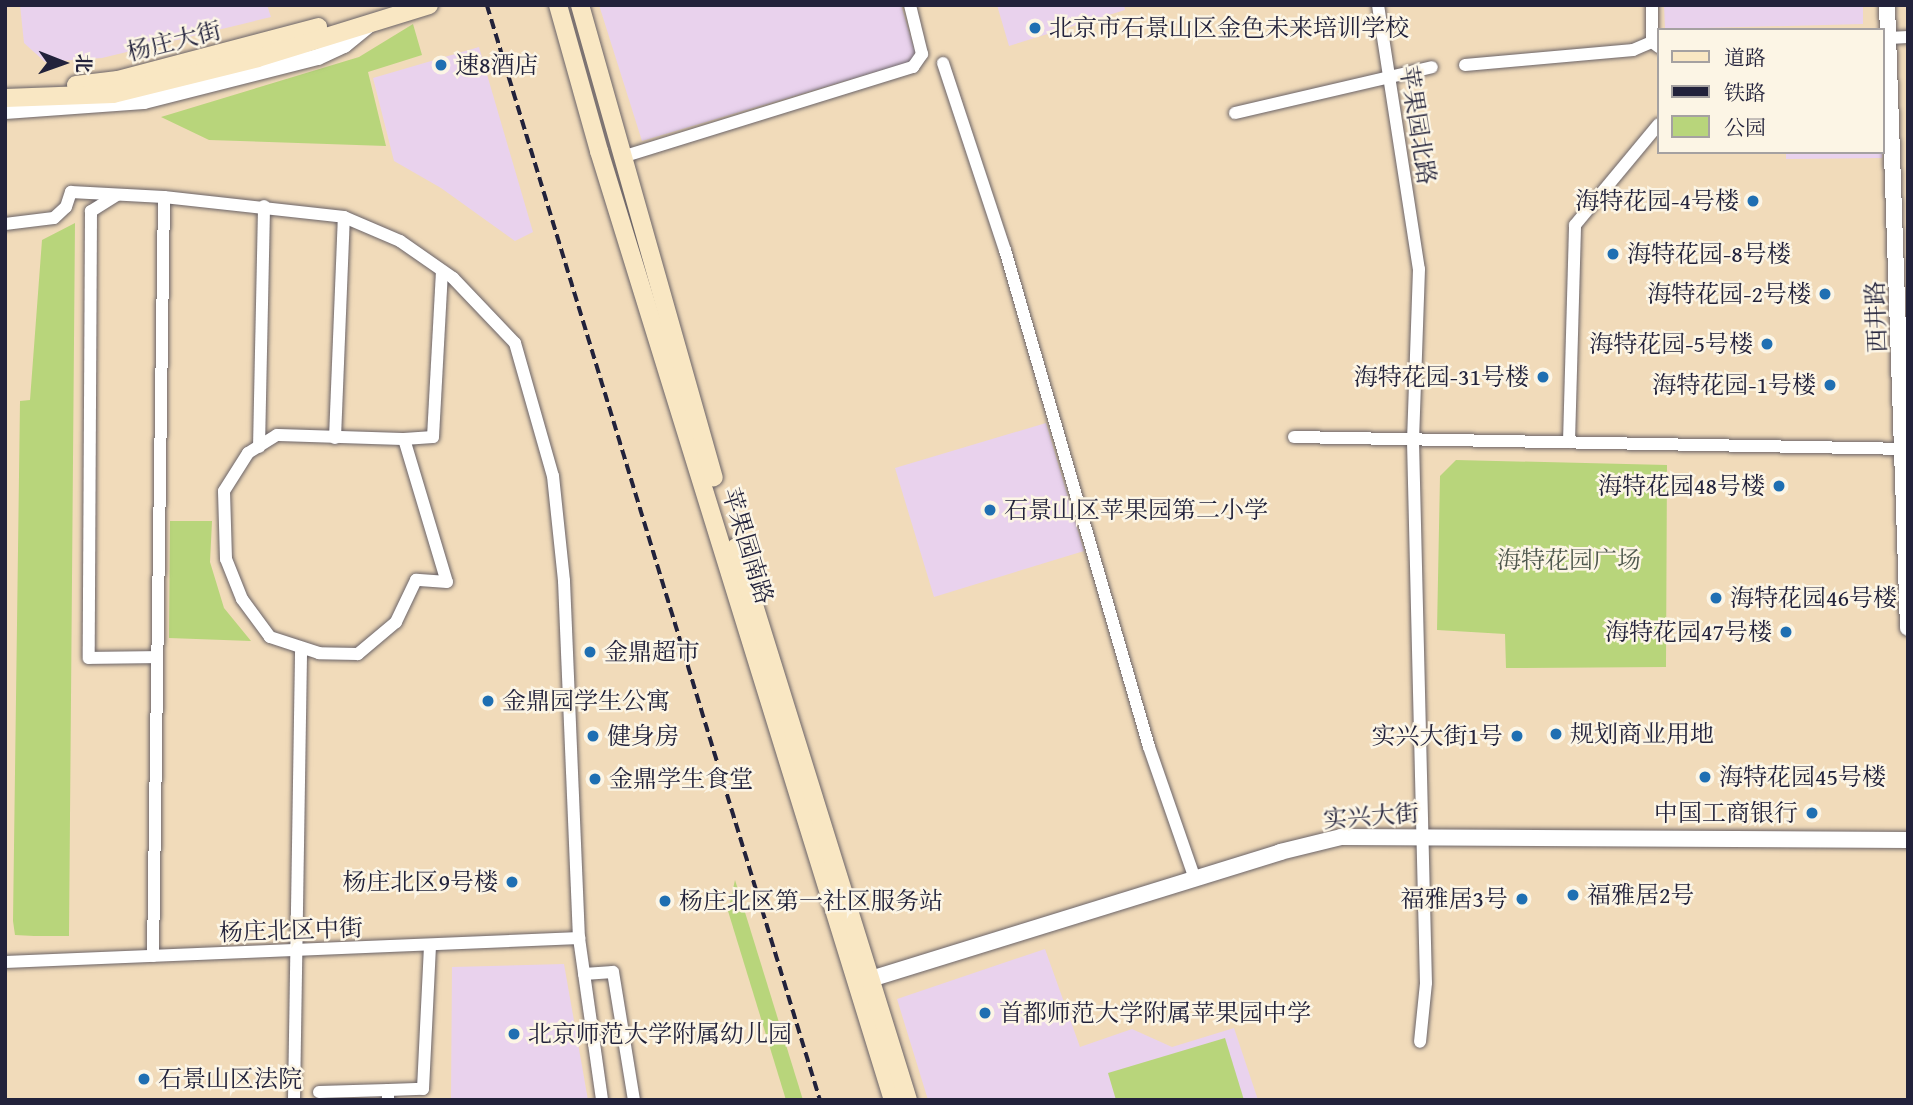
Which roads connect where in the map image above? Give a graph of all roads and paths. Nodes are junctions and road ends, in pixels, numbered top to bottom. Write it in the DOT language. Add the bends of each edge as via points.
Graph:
graph roads {
  1 [pos="391,5"];
  2 [pos="429,5"];
  3 [pos="558,5"];
  4 [pos="580,5"];
  5 [pos="910,5"];
  6 [pos="1378,5"];
  7 [pos="1652,5"];
  8 [pos="1887,5"];
  9 [pos="372,23"];
  10 [pos="1908,37"];
  11 [pos="1889,38"];
  12 [pos="1656,45"];
  13 [pos="943,63"];
  14 [pos="1465,65"];
  15 [pos="1432,67"];
  16 [pos="1389,75"];
  17 [pos="5,87"];
  18 [pos="5,99"];
  19 [pos="5,111"];
  20 [pos="1236,113"];
  21 [pos="1658,125"];
  22 [pos="622,157"];
  23 [pos="117,195"];
  24 [pos="164,197"];
  25 [pos="264,206"];
  26 [pos="344,217"];
  27 [pos="5,224"];
  28 [pos="442,271"];
  29 [pos="1294,437"];
  30 [pos="335,438"];
  31 [pos="404,439"];
  32 [pos="1413,441"];
  33 [pos="1569,442"];
  34 [pos="259,447"];
  35 [pos="1905,449"];
  36 [pos="1908,628"];
  37 [pos="301,648"];
  38 [pos="157,657"];
  39 [pos="1421,835"];
  40 [pos="1908,840"];
  41 [pos="1195,879"];
  42 [pos="579,938"];
  43 [pos="430,945"];
  44 [pos="296,951"];
  45 [pos="153,956"];
  46 [pos="5,962"];
  47 [pos="584,974"];
  48 [pos="865,981"];
  49 [pos="1420,1042"];
  50 [pos="319,1092"];
  51 [pos="423,1094"];
  52 [pos="388,1095"];
  53 [pos="294,1100"];
  54 [pos="602,1100"];
  55 [pos="634,1100"];
  56 [pos="893,1100"];
  57 [pos="908,1100"];
  1 -- 17 [label="main road, 杨庄大街" via="118,80"];
  2 -- 9 [label="main road, 杨庄大街"];
  3 -- 48 [label="main road, 苹果园南路" via="603,164"];
  4 -- 22 [label="main road, 苹果园南路"];
  5 -- 22 [label="street" via="922,54 914,67"];
  6 -- 16 [label="street, 苹果园北路"];
  7 -- 12 [label="street"];
  8 -- 11 [label="street, 西井路"];
  9 -- 18 [label="main road, 杨庄大街" via="258,58 113,94"];
  9 -- 19 [label="street, 杨庄大街" via="345,45 318,57 144,101"];
  10 -- 11 [label="street"];
  11 -- 35 [label="street, 西井路"];
  12 -- 14 [label="street"];
  13 -- 41 [label="street" via="1005,250 1149,747"];
  15 -- 16 [label="street"];
  16 -- 20 [label="street"];
  16 -- 32 [label="street, 苹果园北路" via="1417,252"];
  21 -- 33 [label="street" via="1575,225"];
  22 -- 48 [label="main road, 苹果园南路"];
  23 -- 24 [label="street"];
  23 -- 27 [label="street" via="71,192 66,207 54,218"];
  23 -- 38 [label="street" via="91,211 89,658"];
  24 -- 25 [label="street" via="189,203"];
  24 -- 38 [label="street"];
  25 -- 26 [label="street"];
  25 -- 34 [label="street"];
  26 -- 28 [label="street" via="400,241"];
  26 -- 30 [label="street"];
  28 -- 31 [label="street" via="433,438"];
  28 -- 42 [label="street" via="515,343 553,476 564,582"];
  29 -- 32 [label="street"];
  30 -- 31 [label="street"];
  30 -- 34 [label="street" via="277,435"];
  31 -- 37 [label="street" via="447,582 416,580 396,622 358,654"];
  32 -- 33 [label="street"];
  32 -- 39 [label="street, 苹果园北路"];
  33 -- 35 [label="street"];
  34 -- 37 [label="street" via="248,453 224,491 226,558 242,599 270,637"];
  35 -- 36 [label="street, 西井路"];
  37 -- 44 [label="street"];
  38 -- 45 [label="street"];
  39 -- 40 [label="street, 实兴大街"];
  39 -- 41 [label="street, 实兴大街" via="1341,837"];
  39 -- 49 [label="street, 苹果园北路" via="1426,983"];
  41 -- 48 [label="street, 实兴大街"];
  42 -- 43 [label="street, 杨庄北区中街"];
  42 -- 47 [label="street"];
  43 -- 44 [label="street, 杨庄北区中街"];
  43 -- 51 [label="street"];
  44 -- 45 [label="street, 杨庄北区中街"];
  44 -- 53 [label="street"];
  45 -- 46 [label="street, 杨庄北区中街"];
  47 -- 54 [label="street"];
  47 -- 55 [label="street" via="613,972"];
  48 -- 56 [label="main road, 苹果园南路"];
  48 -- 57 [label="main road, 苹果园南路"];
  50 -- 52 [label="street"];
  51 -- 52 [label="street"];
}
